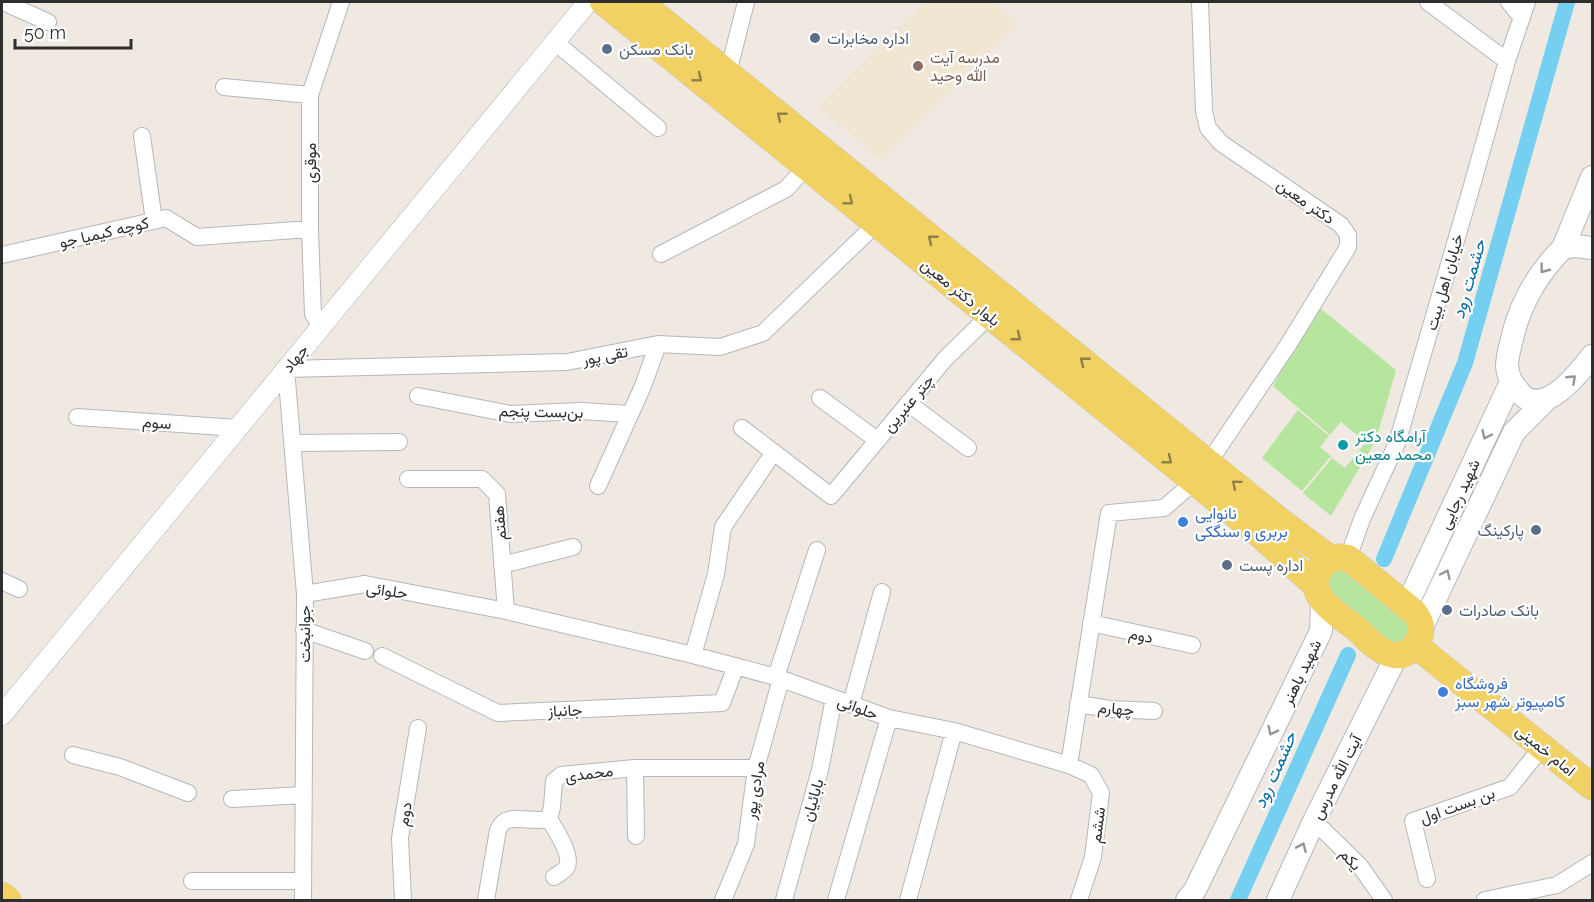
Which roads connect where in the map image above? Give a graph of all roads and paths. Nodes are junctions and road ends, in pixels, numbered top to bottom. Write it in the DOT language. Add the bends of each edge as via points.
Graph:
graph roads {
  1 [pos="3,2"];
  2 [pos="340,2"];
  3 [pos="588,2"];
  4 [pos="603,2"];
  5 [pos="640,2"];
  6 [pos="746,2"];
  7 [pos="1200,2"];
  8 [pos="1428,2"];
  9 [pos="1509,2"];
  10 [pos="1527,2"];
  11 [pos="1522,18"];
  12 [pos="48,22"];
  13 [pos="555,42"];
  14 [pos="1507,61"];
  15 [pos="728,73"];
  16 [pos="224,87"];
  17 [pos="310,95"];
  18 [pos="658,128"];
  19 [pos="142,136"];
  20 [pos="807,166"];
  21 [pos="1593,177"];
  22 [pos="154,221"];
  23 [pos="877,223"];
  24 [pos="310,229"];
  25 [pos="1563,248"];
  26 [pos="1593,248"];
  27 [pos="661,254"];
  28 [pos="2,255"];
  29 [pos="990,315"];
  30 [pos="321,326"];
  31 [pos="658,344"];
  32 [pos="1593,356"];
  33 [pos="286,369"];
  34 [pos="1511,382"];
  35 [pos="418,396"];
  36 [pos="820,398"];
  37 [pos="1547,399"];
  38 [pos="908,403"];
  39 [pos="629,414"];
  40 [pos="77,417"];
  41 [pos="238,428"];
  42 [pos="742,428"];
  43 [pos="877,440"];
  44 [pos="399,442"];
  45 [pos="292,443"];
  46 [pos="968,448"];
  47 [pos="774,452"];
  48 [pos="1202,472"];
  49 [pos="408,479"];
  50 [pos="598,486"];
  51 [pos="573,548"];
  52 [pos="817,550"];
  53 [pos="1340,559"];
  54 [pos="502,565"];
  55 [pos="2,581"];
  56 [pos="19,589"];
  57 [pos="882,592"];
  58 [pos="1319,593"];
  59 [pos="304,594"];
  60 [pos="1407,605"];
  61 [pos="506,611"];
  62 [pos="1090,623"];
  63 [pos="304,630"];
  64 [pos="1414,641"];
  65 [pos="1192,645"];
  66 [pos="365,651"];
  67 [pos="693,655"];
  68 [pos="382,656"];
  69 [pos="736,666"];
  70 [pos="778,678"];
  71 [pos="834,698"];
  72 [pos="851,704"];
  73 [pos="1078,704"];
  74 [pos="1154,711"];
  75 [pos="2,715"];
  76 [pos="890,718"];
  77 [pos="418,728"];
  78 [pos="954,731"];
  79 [pos="1542,747"];
  80 [pos="73,755"];
  81 [pos="1069,765"];
  82 [pos="1593,766"];
  83 [pos="634,768"];
  84 [pos="756,768"];
  85 [pos="1593,787"];
  86 [pos="188,793"];
  87 [pos="304,795"];
  88 [pos="232,799"];
  89 [pos="549,819"];
  90 [pos="1314,821"];
  91 [pos="636,836"];
  92 [pos="1593,863"];
  93 [pos="554,877"];
  94 [pos="1427,879"];
  95 [pos="192,881"];
  96 [pos="303,881"];
  97 [pos="2,895"];
  98 [pos="8,900"];
  99 [pos="303,900"];
  100 [pos="403,900"];
  101 [pos="486,900"];
  102 [pos="723,900"];
  103 [pos="784,900"];
  104 [pos="836,900"];
  105 [pos="908,900"];
  106 [pos="1079,900"];
  107 [pos="1187,900"];
  108 [pos="1278,900"];
  109 [pos="1384,900"];
  110 [pos="1485,900"];
  1 -- 12 [label="street"];
  2 -- 17 [label="street, موقری"];
  3 -- 13 [label="street, جهاد"];
  4 -- 20 [label="main road, بلوار دکتر معین, one-way"];
  5 -- 15 [label="main road, بلوار دکتر معین"];
  6 -- 15 [label="street"];
  7 -- 48 [label="street, دکتر معین" via="1208,128 1221,143 1341,225 1348,235 1348,247 1288,345"];
  8 -- 14 [label="street"];
  9 -- 11 [label="street"];
  10 -- 11 [label="street, خیابان اهل بیت"];
  11 -- 14 [label="street, خیابان اهل بیت"];
  13 -- 18 [label="street"];
  13 -- 30 [label="street, جهاد"];
  14 -- 53 [label="street, خیابان اهل بیت" via="1397,443"];
  48 -- 15 [label="main road, بلوار دکتر معین, one-way"];
  16 -- 17 [label="street"];
  17 -- 24 [label="street, موقری"];
  19 -- 22 [label="street"];
  20 -- 23 [label="main road, بلوار دکتر معین, one-way"];
  20 -- 27 [label="street" via="786,189"];
  21 -- 25 [label="main road"];
  22 -- 24 [label="street, کوچه کیمیا جو" via="166,218 197,237"];
  22 -- 28 [label="street, کوچه کیمیا جو"];
  23 -- 29 [label="main road, بلوار دکتر معین"];
  23 -- 31 [label="street, تقی پور" via="763,333 720,347"];
  24 -- 30 [label="street, موقری" via="313,314"];
  25 -- 26 [label="main road"];
  25 -- 34 [label="main road, one-way" via="1528,293 1516,321 1507,364"];
  29 -- 38 [label="street, چتر عنبرین"];
  29 -- 48 [label="main road, بلوار دکتر معین, one-way"];
  30 -- 33 [label="street, جهاد"];
  31 -- 33 [label="street, تقی پور" via="567,362"];
  31 -- 39 [label="street" via="644,386"];
  37 -- 32 [label="main road, شهید رجایی, one-way"];
  33 -- 41 [label="street, جهاد"];
  33 -- 45 [label="street, جوانبخت"];
  34 -- 37 [label="main road" via="1526,399"];
  34 -- 60 [label="main road, شهید رجایی, one-way"];
  35 -- 39 [label="street, بن‌بست پنجم" via="510,414"];
  36 -- 43 [label="street"];
  64 -- 37 [label="main road, شهید رجایی, one-way" via="1514,432"];
  38 -- 43 [label="street, چتر عنبرین"];
  38 -- 46 [label="street"];
  39 -- 50 [label="street"];
  40 -- 41 [label="street, سوم"];
  41 -- 75 [label="street, جهاد"];
  42 -- 47 [label="street"];
  43 -- 47 [label="street, چتر عنبرین" via="831,496"];
  44 -- 45 [label="street"];
  45 -- 59 [label="street, جوانبخت"];
  47 -- 67 [label="street" via="723,527 716,574"];
  53 -- 48 [label="main road, بلوار دکتر معین, one-way"];
  48 -- 58 [label="main road, بلوار دکتر معین"];
  48 -- 62 [label="street" via="1164,508 1109,513"];
  49 -- 54 [label="street, هفتم" via="482,479 496,494"];
  51 -- 54 [label="street"];
  52 -- 70 [label="street, مرادی پور"];
  53 -- 58 [label="main road" via="1319,570"];
  53 -- 60 [label="main road, بلوار دکتر معین"];
  54 -- 61 [label="street, هفتم"];
  55 -- 56 [label="street"];
  57 -- 72 [label="street"];
  58 -- 64 [label="main road, بلوار دکتر معین" via="1382,651"];
  58 -- 107 [label="main road, شهید باهنر, one-way" via="1320,632"];
  59 -- 61 [label="street, حلوائی" via="365,584"];
  59 -- 63 [label="street, جوانبخت"];
  60 -- 64 [label="main road, بلوار دکتر معین" via="1419,619"];
  61 -- 67 [label="street, حلوائی"];
  62 -- 65 [label="street, دوم"];
  62 -- 73 [label="street"];
  63 -- 66 [label="street"];
  63 -- 87 [label="street, جوانبخت"];
  64 -- 79 [label="main road, امام خمینی"];
  64 -- 82 [label="main road, امام خمینی" via="1497,690"];
  64 -- 90 [label="main road, آیت الله مدرس"];
  67 -- 69 [label="street, حلوائی"];
  68 -- 69 [label="street, جانباز" via="498,713 722,703"];
  69 -- 70 [label="street, حلوائی"];
  70 -- 71 [label="street, حلوائی"];
  70 -- 84 [label="street, مرادی پور"];
  71 -- 72 [label="street, حلوائی"];
  71 -- 103 [label="street, بابائیان" via="820,770"];
  72 -- 76 [label="street, حلوائی"];
  73 -- 74 [label="street, چهارم"];
  73 -- 81 [label="street"];
  76 -- 78 [label="street, حلوائی"];
  76 -- 104 [label="street"];
  77 -- 100 [label="street, دوم" via="400,838"];
  78 -- 81 [label="street, حلوائی"];
  78 -- 105 [label="street"];
  79 -- 85 [label="main road, امام خمینی"];
  79 -- 94 [label="street, بن بست اول" via="1510,787 1413,821"];
  80 -- 86 [label="street" via="120,767"];
  81 -- 106 [label="street, ششم" via="1092,775 1101,794 1093,857"];
  83 -- 84 [label="street, محمدی"];
  83 -- 89 [label="street, محمدی" via="561,775 554,782"];
  83 -- 91 [label="street"];
  84 -- 102 [label="street, مرادی پور" via="746,844"];
  87 -- 88 [label="street"];
  87 -- 96 [label="street, جوانبخت"];
  89 -- 93 [label="street" via="568,863"];
  89 -- 101 [label="street" via="508,820 502,824"];
  108 -- 90 [label="main road, آیت الله مدرس, one-way"];
  90 -- 109 [label="street, یکم" via="1360,866"];
  92 -- 110 [label="street" via="1557,885"];
  95 -- 96 [label="street"];
  96 -- 99 [label="street, جوانبخت"];
  97 -- 98 [label="main road"];
}
